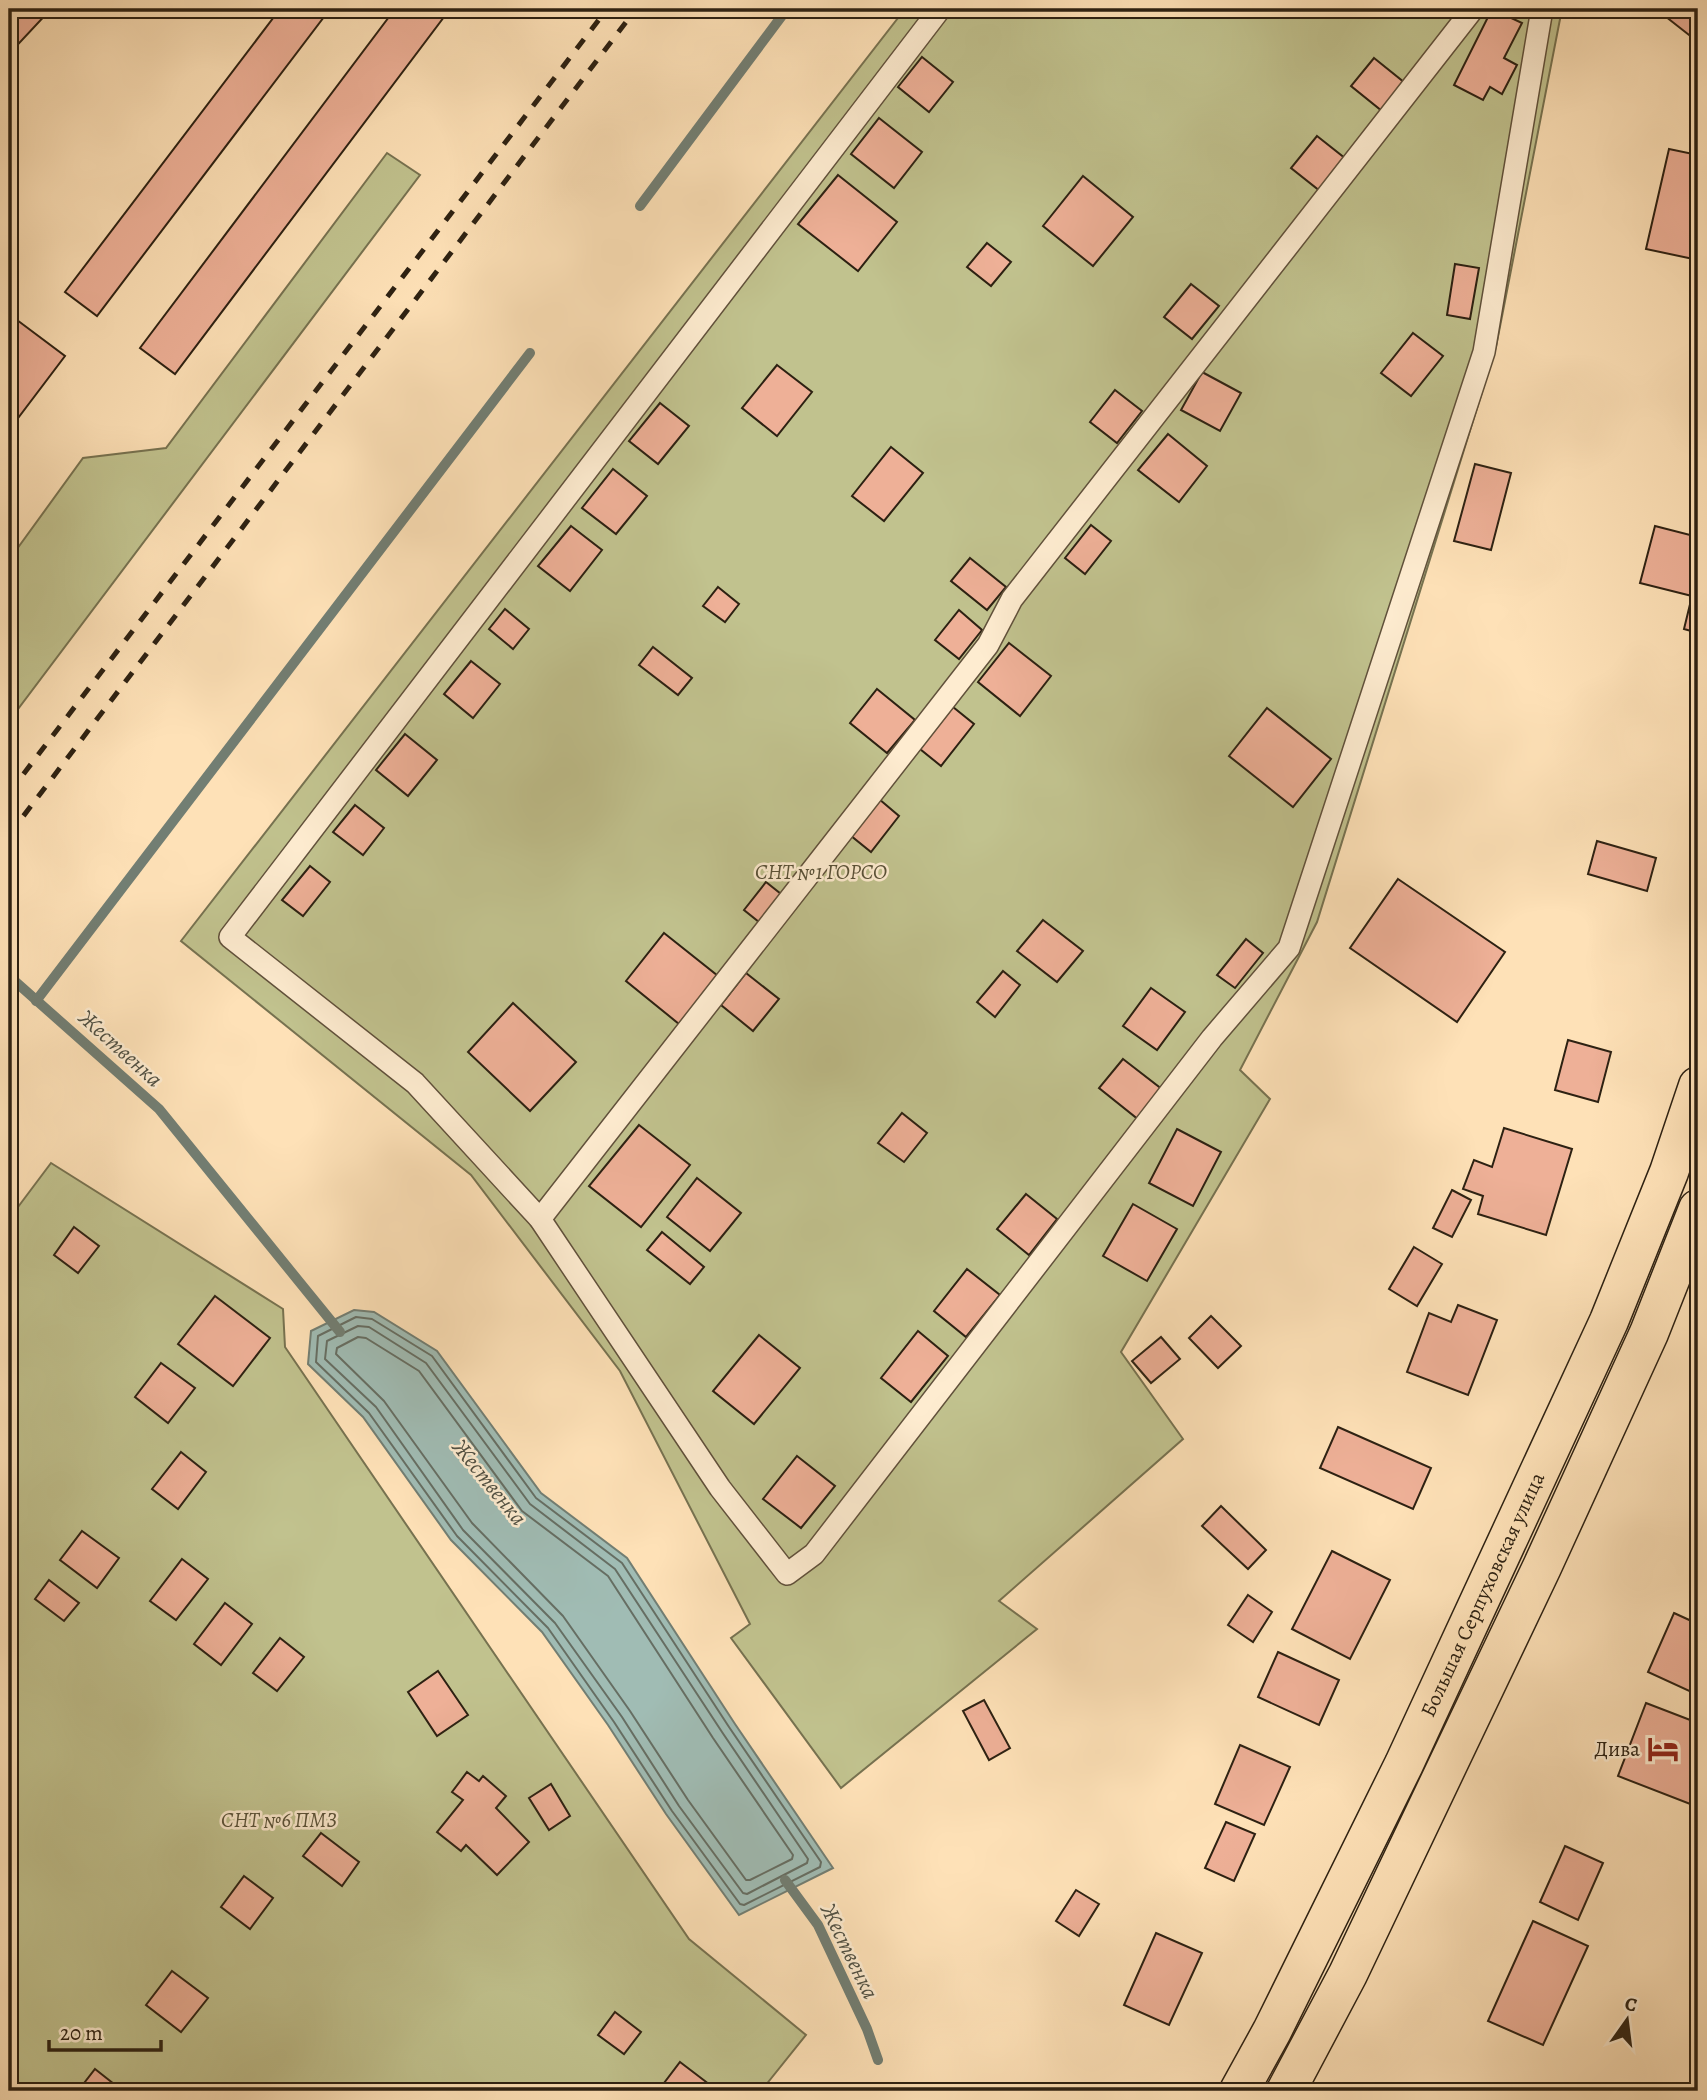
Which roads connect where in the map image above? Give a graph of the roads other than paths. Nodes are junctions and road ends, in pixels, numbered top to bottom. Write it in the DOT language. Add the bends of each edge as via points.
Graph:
graph roads {
  1 [pos="940,9"];
  2 [pos="1473,9"];
  3 [pos="1542,9"];
  4 [pos="1698,1086"];
  5 [pos="1698,1209"];
  6 [pos="540,1219"];
  7 [pos="1239,2091"];
  8 [pos="1286,2091"];
  1 -- 6 [label="lane" via="230,937 415,1083"];
  2 -- 6 [label="lane" via="1012,598 988,645"];
  3 -- 6 [label="lane" via="1483,352 1289,948 1212,1038 814,1554 787,1574 720,1488"];
  4 -- 7 [label="main road, Большая Серпуховская улица" via="1609,1321 1404,1764"];
  5 -- 8 [label="main road, Большая Серпуховская улица" via="1649,1333 1542,1567 1349,1974"];
}
